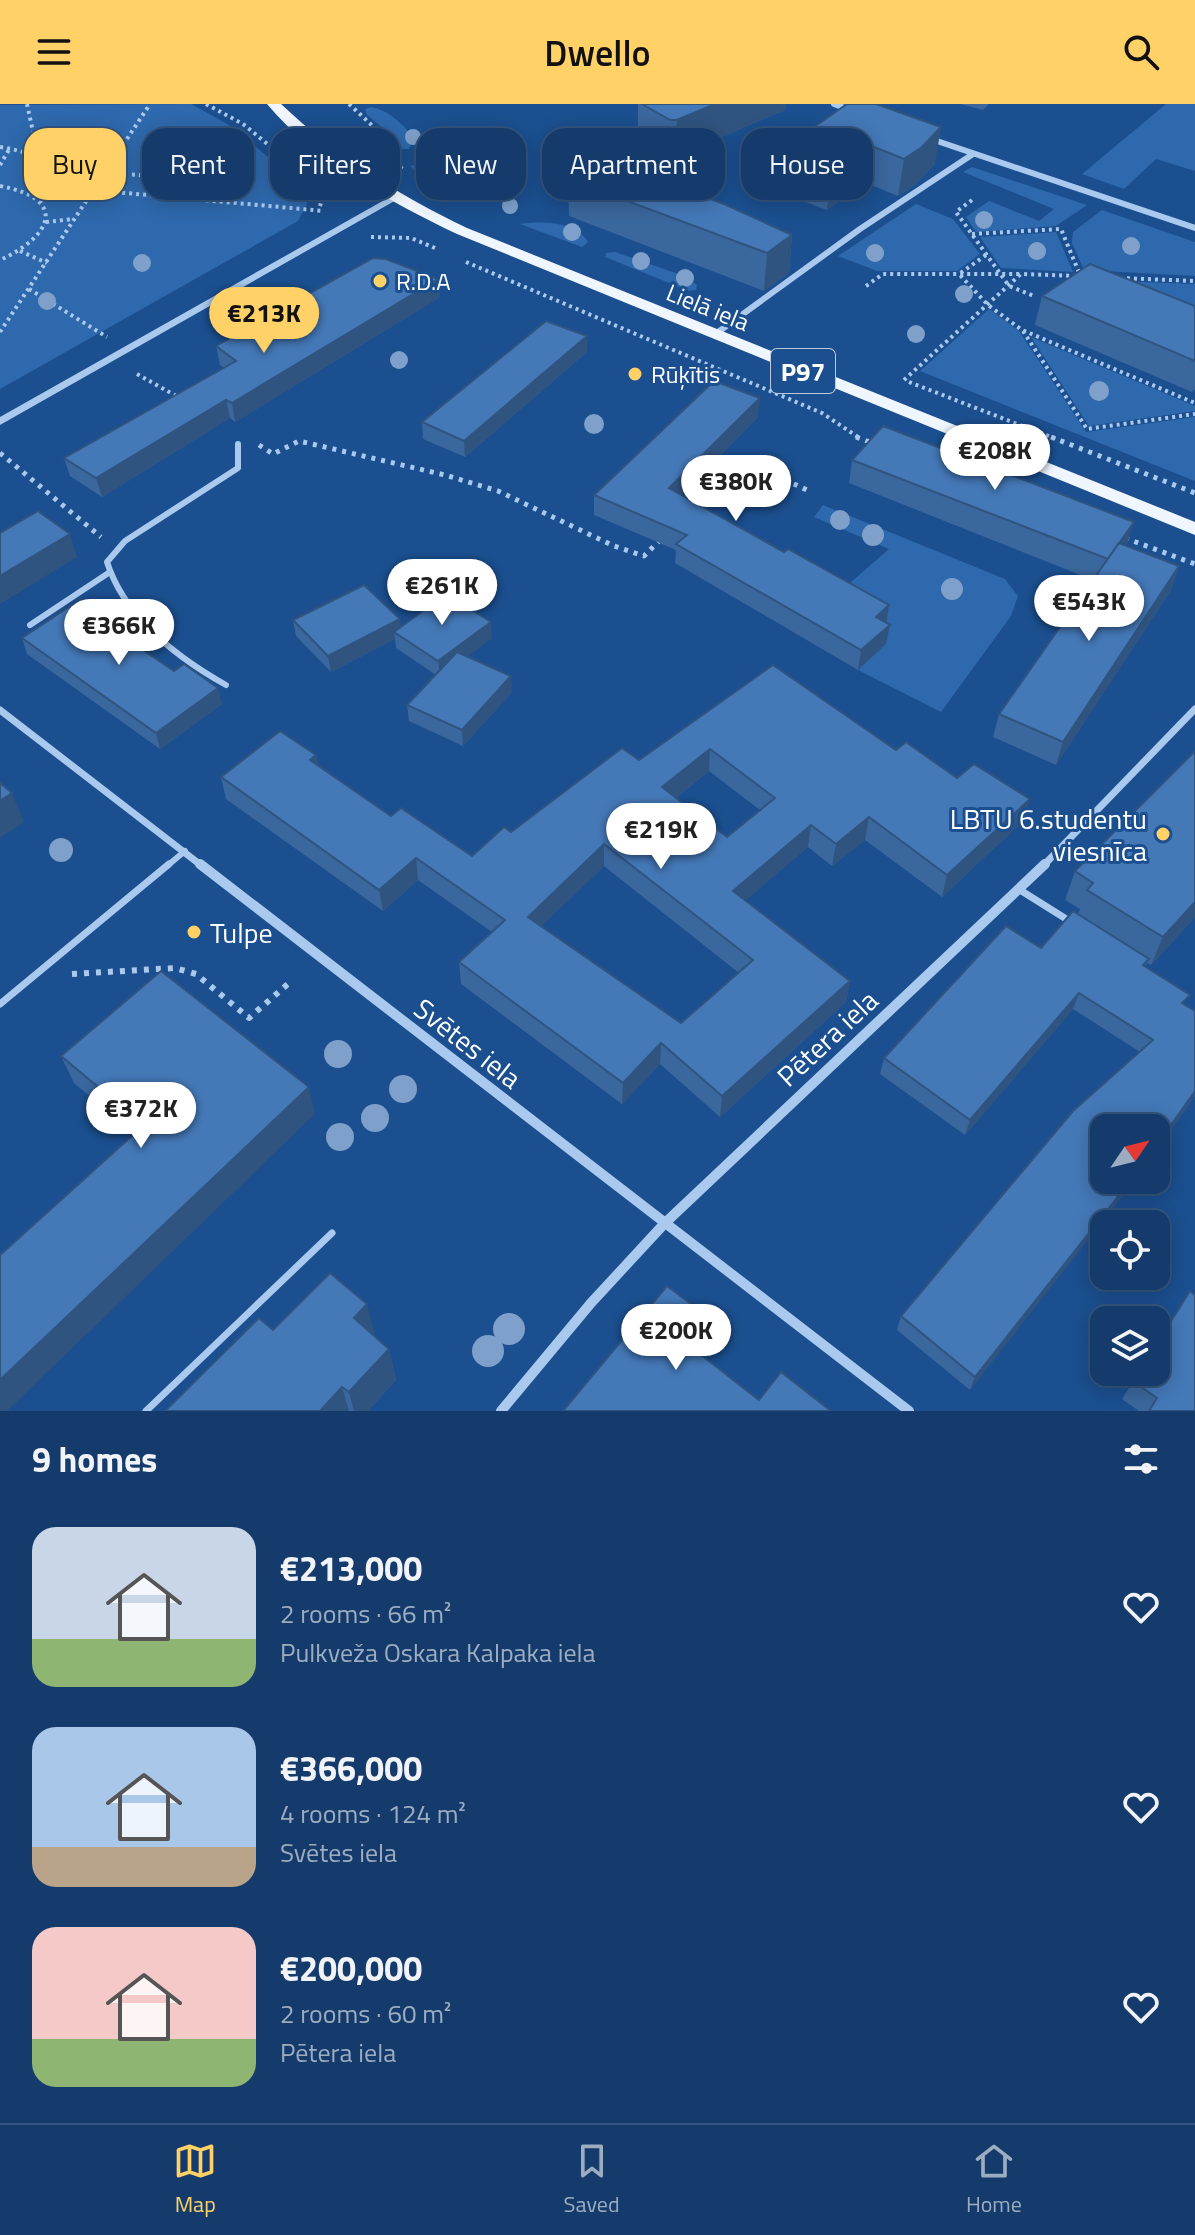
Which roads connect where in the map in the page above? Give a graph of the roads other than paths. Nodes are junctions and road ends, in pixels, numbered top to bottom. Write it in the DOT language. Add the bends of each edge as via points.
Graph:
graph roads {
  1 [pos="273,104"];
  2 [pos="834,104"];
  3 [pos="861,114"];
  4 [pos="300,128"];
  5 [pos="917,134"];
  6 [pos="973,154"];
  7 [pos="400,199"];
  8 [pos="390,200"];
  9 [pos="1195,228"];
  10 [pos="714,335"];
  11 [pos="0,422"];
  12 [pos="238,444"];
  13 [pos="1195,529"];
  14 [pos="110,572"];
  15 [pos="30,625"];
  16 [pos="226,685"];
  17 [pos="1195,709"];
  18 [pos="0,710"];
  19 [pos="185,851"];
  20 [pos="1020,890"];
  21 [pos="1078,926"];
  22 [pos="0,1004"];
  23 [pos="664,1224"];
  24 [pos="332,1233"];
  25 [pos="146,1411"];
  26 [pos="501,1411"];
  27 [pos="909,1411"];
  1 -- 4 [label="main road, Lielā iela / P97"];
  2 -- 3 [label="street"];
  5 -- 6 [label="street"];
  6 -- 9 [label="street"];
  6 -- 10 [label="street"];
  7 -- 10 [label="main road, Lielā iela / P97" via="495,246"];
  8 -- 11 [label="street"];
  10 -- 13 [label="main road, Lielā iela / P97"];
  12 -- 14 [label="lane" via="238,468 115,549 107,562"];
  14 -- 15 [label="lane"];
  14 -- 16 [label="lane" via="115,587 148,627 207,676"];
  17 -- 20 [label="street, Pētera iela"];
  18 -- 19 [label="street, Svētes iela"];
  19 -- 22 [label="lane"];
  19 -- 23 [label="street, Svētes iela"];
  20 -- 21 [label="lane"];
  20 -- 23 [label="street, Pētera iela"];
  23 -- 26 [label="street, Pētera iela"];
  23 -- 27 [label="street, Svētes iela"];
  24 -- 25 [label="lane"];
}
